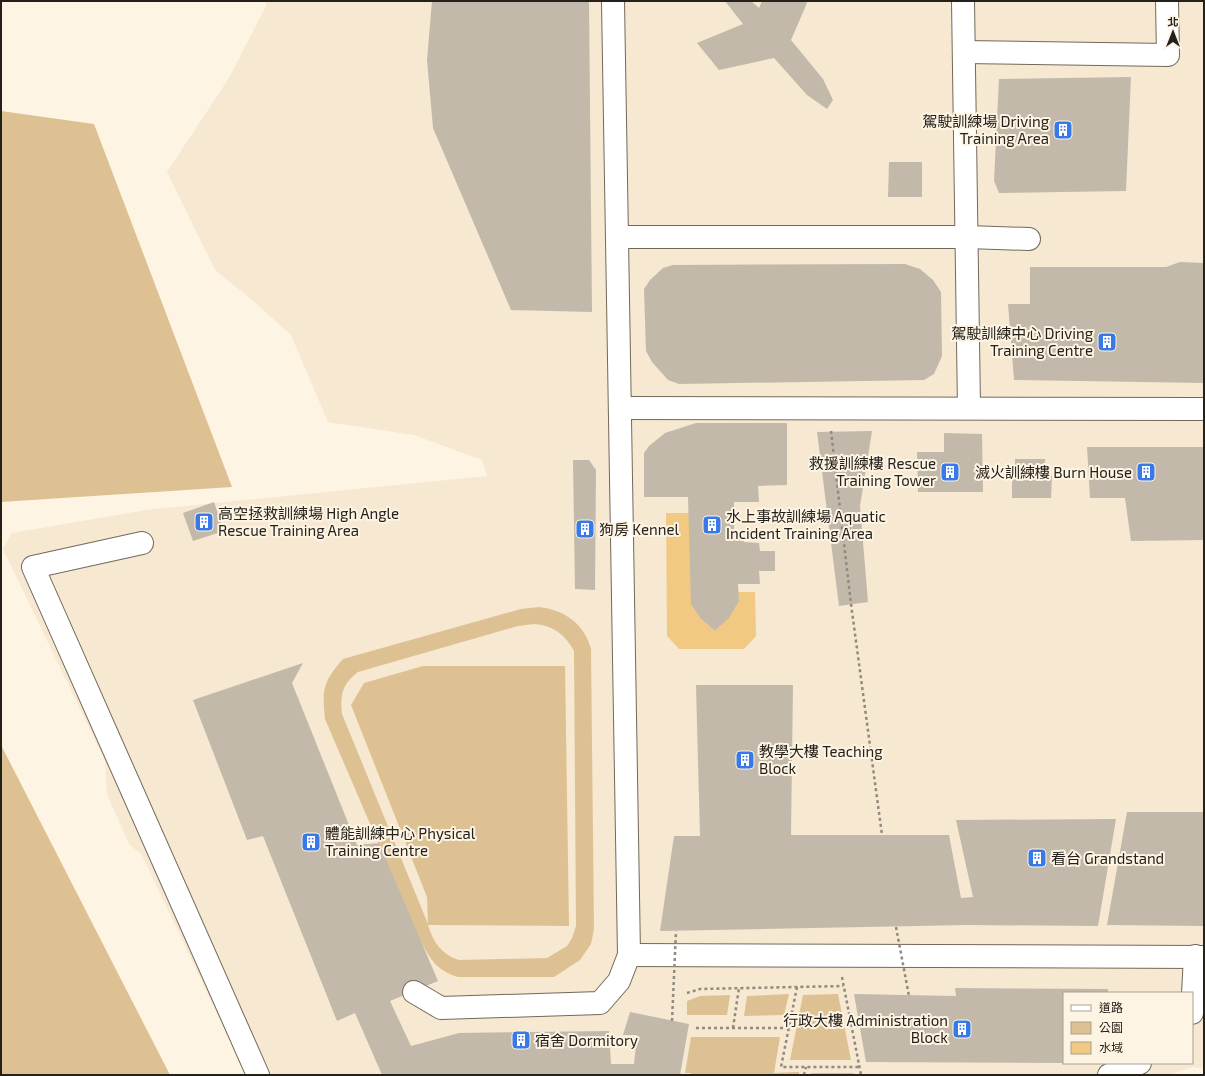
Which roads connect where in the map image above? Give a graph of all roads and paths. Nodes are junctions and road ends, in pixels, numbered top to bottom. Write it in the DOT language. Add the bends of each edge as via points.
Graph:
graph roads {
  1 [pos="613,1"];
  2 [pos="963,1"];
  3 [pos="1167,1"];
  4 [pos="964,52"];
  5 [pos="617,237"];
  6 [pos="966,237"];
  7 [pos="1029,239"];
  8 [pos="620,408"];
  9 [pos="969,408"];
  10 [pos="1204,409"];
  11 [pos="831,432"];
  12 [pos="142,543"];
  13 [pos="882,835"];
  14 [pos="896,926"];
  15 [pos="676,931"];
  16 [pos="629,955"];
  17 [pos="838,955"];
  18 [pos="1199,957"];
  19 [pos="843,986"];
  20 [pos="797,987"];
  21 [pos="739,988"];
  22 [pos="414,992"];
  23 [pos="687,993"];
  24 [pos="909,996"];
  25 [pos="1193,1004"];
  26 [pos="672,1021"];
  27 [pos="696,1028"];
  28 [pos="733,1028"];
  29 [pos="789,1028"];
  30 [pos="1137,1064"];
  31 [pos="806,1067"];
  32 [pos="860,1067"];
  33 [pos="258,1075"];
  34 [pos="804,1075"];
  35 [pos="861,1075"];
  36 [pos="1109,1075"];
  1 -- 5 [label="lane"];
  2 -- 4 [label="lane"];
  3 -- 4 [label="lane" via="1168,55"];
  4 -- 6 [label="lane"];
  5 -- 6 [label="lane"];
  5 -- 8 [label="lane"];
  6 -- 7 [label="lane"];
  6 -- 9 [label="lane"];
  8 -- 9 [label="lane"];
  8 -- 16 [label="lane"];
  9 -- 10 [label="lane"];
  11 -- 13 [label="path"];
  12 -- 33 [label="lane" via="33,567"];
  14 -- 24 [label="path, bridge"];
  15 -- 26 [label="path, bridge"];
  16 -- 17 [label="lane"];
  16 -- 22 [label="lane" via="619,981 600,1003 441,1008"];
  17 -- 18 [label="lane"];
  17 -- 32 [label="path"];
  18 -- 25 [label="lane"];
  19 -- 20 [label="path"];
  20 -- 21 [label="path"];
  20 -- 29 [label="path"];
  21 -- 23 [label="path" via="700,989"];
  21 -- 28 [label="path"];
  27 -- 28 [label="path"];
  28 -- 29 [label="path"];
  29 -- 31 [label="path" via="781,1068"];
  30 -- 36 [label="lane"];
  31 -- 32 [label="path"];
  31 -- 34 [label="path"];
  32 -- 35 [label="path"];
}
